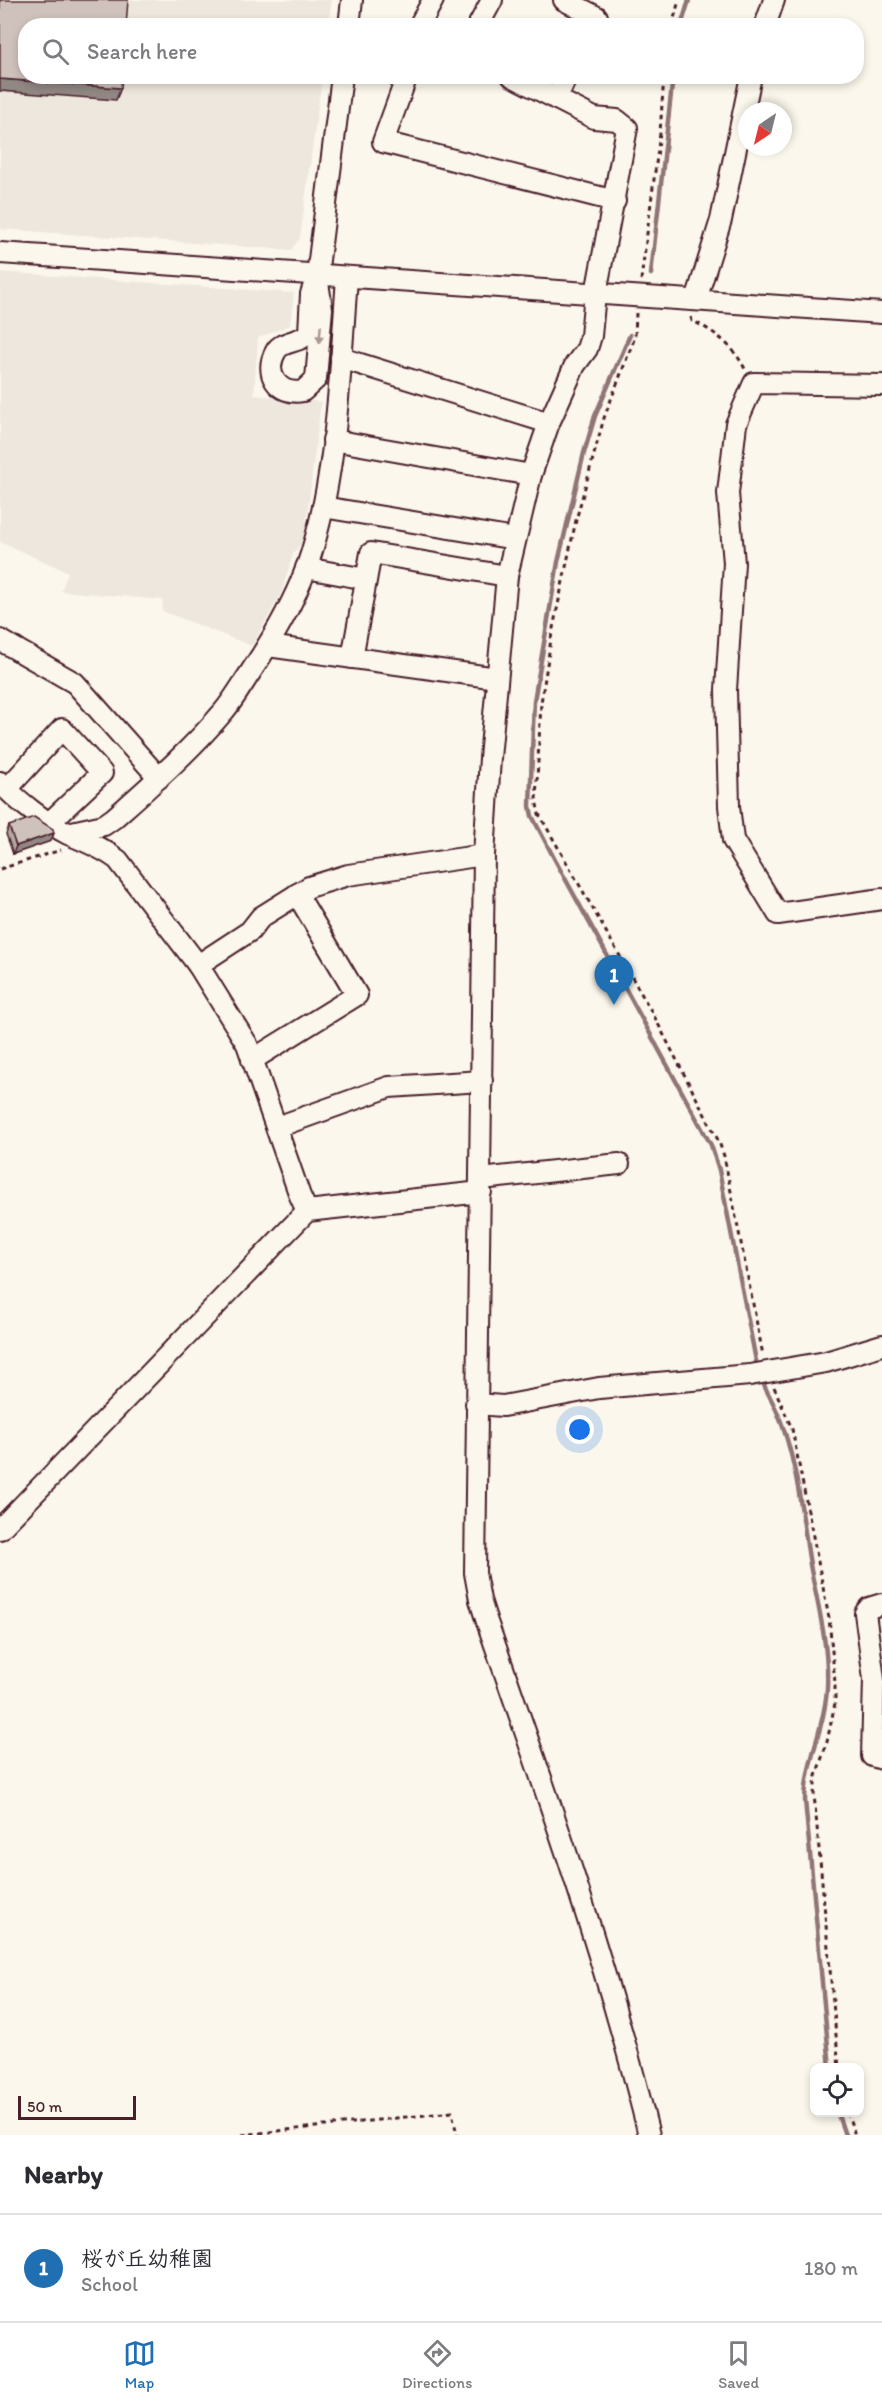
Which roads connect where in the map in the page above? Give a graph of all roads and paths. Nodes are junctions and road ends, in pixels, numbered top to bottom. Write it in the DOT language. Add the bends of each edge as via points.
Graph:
graph roads {
  1 [pos="352,0"];
  2 [pos="433,0"];
  3 [pos="492,0"];
  4 [pos="564,0"];
  5 [pos="679,0"];
  6 [pos="774,0"];
  7 [pos="350,18"];
  8 [pos="423,18"];
  9 [pos="482,18"];
  10 [pos="596,18"];
  11 [pos="674,18"];
  12 [pos="768,18"];
  13 [pos="341,84"];
  14 [pos="404,84"];
  15 [pos="527,84"];
  16 [pos="563,84"];
  17 [pos="663,84"];
  18 [pos="749,84"];
  19 [pos="556,99"];
  20 [pos="615,201"];
  21 [pos="0,253"];
  22 [pos="317,276"];
  23 [pos="347,278"];
  24 [pos="640,284"];
  25 [pos="596,294"];
  26 [pos="694,306"];
  27 [pos="635,308"];
  28 [pos="882,313"];
  29 [pos="341,358"];
  30 [pos="754,383"];
  31 [pos="882,385"];
  32 [pos="549,423"];
  33 [pos="333,440"];
  34 [pos="531,475"];
  35 [pos="323,507"];
  36 [pos="515,539"];
  37 [pos="306,568"];
  38 [pos="507,576"];
  39 [pos="366,579"];
  40 [pos="0,640"];
  41 [pos="268,646"];
  42 [pos="352,658"];
  43 [pos="497,678"];
  44 [pos="159,777"];
  45 [pos="4,785"];
  46 [pos="49,823"];
  47 [pos="67,833"];
  48 [pos="87,842"];
  49 [pos="484,855"];
  50 [pos="0,869"];
  51 [pos="297,894"];
  52 [pos="882,899"];
  53 [pos="198,965"];
  54 [pos="252,1060"];
  55 [pos="482,1081"];
  56 [pos="277,1127"];
  57 [pos="619,1164"];
  58 [pos="481,1186"];
  59 [pos="307,1211"];
  60 [pos="882,1344"];
  61 [pos="768,1372"];
  62 [pos="476,1404"];
  63 [pos="0,1529"];
  64 [pos="875,1606"];
  65 [pos="882,1760"];
  66 [pos="839,2063"];
  67 [pos="849,2117"];
  68 [pos="242,2135"];
  69 [pos="457,2135"];
  70 [pos="649,2135"];
  71 [pos="855,2135"];
  1 -- 7 [label="street"];
  2 -- 8 [label="street"];
  3 -- 9 [label="street"];
  4 -- 10 [label="street"];
  5 -- 11 [label="path"];
  6 -- 12 [label="street"];
  13 -- 22 [label="street"];
  14 -- 20 [label="street" via="382,142"];
  15 -- 19 [label="street"];
  16 -- 19 [label="street"];
  17 -- 24 [label="path"];
  18 -- 26 [label="street" via="721,220"];
  19 -- 20 [label="street" via="594,118 617,120 627,128"];
  20 -- 25 [label="street"];
  21 -- 22 [label="street"];
  22 -- 22 [label="street, one-way" via="322,309 316,379 303,391 286,391 271,374 275,352 309,332 311,294"];
  22 -- 23 [label="street"];
  23 -- 25 [label="street"];
  23 -- 29 [label="street"];
  25 -- 26 [label="street"];
  25 -- 32 [label="street" via="587,349 575,365"];
  26 -- 28 [label="street"];
  26 -- 30 [label="path" via="692,321 724,341"];
  27 -- 61 [label="path" via="636,337 604,418 554,622 541,704 536,800 539,813 654,1016 719,1142"];
  29 -- 32 [label="street"];
  29 -- 33 [label="street"];
  30 -- 31 [label="street"];
  30 -- 52 [label="street" via="736,424 728,493 734,563 726,690 729,806 734,840 778,914"];
  32 -- 34 [label="street"];
  33 -- 34 [label="street"];
  33 -- 35 [label="street"];
  34 -- 36 [label="street"];
  35 -- 36 [label="street"];
  35 -- 37 [label="street"];
  36 -- 38 [label="street"];
  37 -- 39 [label="street"];
  37 -- 41 [label="street" via="291,606"];
  38 -- 39 [label="street" via="371,553"];
  38 -- 43 [label="street"];
  39 -- 42 [label="street"];
  40 -- 44 [label="street" via="75,683"];
  41 -- 42 [label="street"];
  41 -- 44 [label="street" via="226,709"];
  42 -- 43 [label="street"];
  43 -- 49 [label="street"];
  44 -- 47 [label="street" via="104,825"];
  45 -- 46 [label="street"];
  45 -- 46 [label="street" via="63,729 102,773"];
  46 -- 47 [label="street"];
  47 -- 48 [label="street"];
  48 -- 50 [label="path"];
  48 -- 53 [label="street" via="118,860"];
  49 -- 51 [label="street" via="348,875"];
  49 -- 55 [label="street"];
  51 -- 53 [label="street"];
  51 -- 54 [label="street" via="357,996"];
  53 -- 54 [label="street"];
  54 -- 56 [label="street"];
  55 -- 56 [label="street" via="389,1087"];
  55 -- 58 [label="street"];
  56 -- 59 [label="street"];
  57 -- 58 [label="street"];
  58 -- 59 [label="street"];
  58 -- 62 [label="street"];
  59 -- 63 [label="street"];
  60 -- 61 [label="street" via="826,1362"];
  61 -- 62 [label="street" via="599,1388 503,1406"];
  61 -- 66 [label="path" via="792,1429 829,1618 835,1703 814,1794"];
  62 -- 70 [label="street" via="475,1573 480,1600 577,1879"];
  64 -- 65 [label="street" via="865,1614 874,1678 872,1756"];
  67 -- 71 [label="path"];
  68 -- 69 [label="path" via="452,2112"];
}
